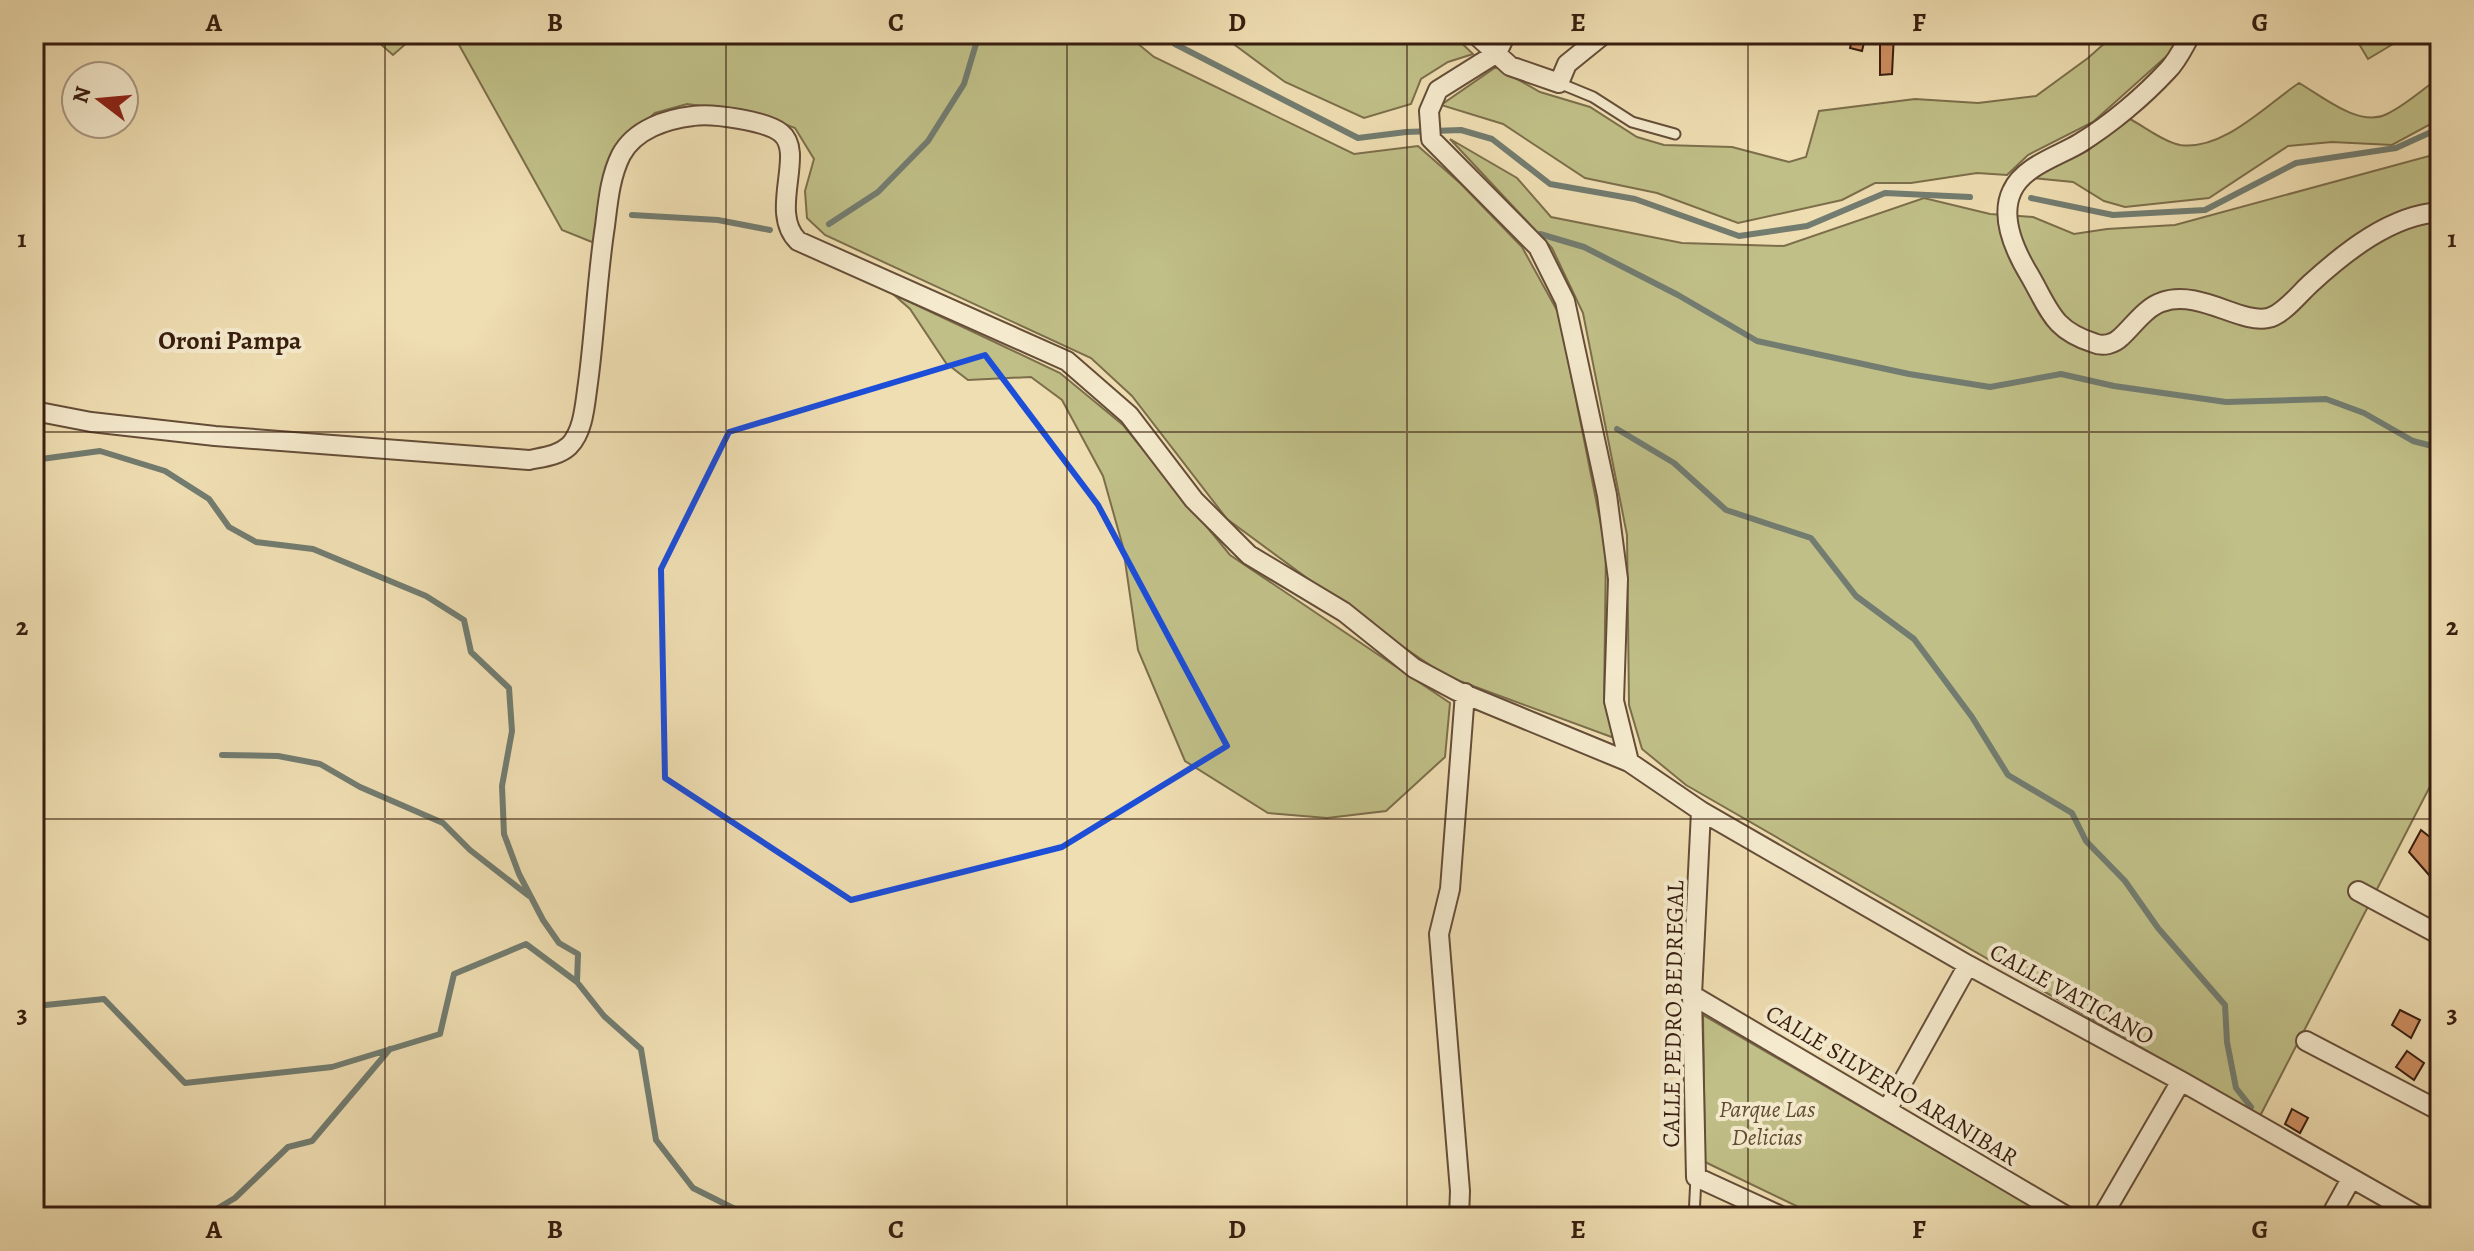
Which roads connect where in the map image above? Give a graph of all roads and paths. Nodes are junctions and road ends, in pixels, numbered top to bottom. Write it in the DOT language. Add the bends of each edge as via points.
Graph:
graph roads {
  1 [pos="1475,34"];
  2 [pos="1506,34"];
  3 [pos="1604,34"];
  4 [pos="2191,34"];
  5 [pos="1497,53"];
  6 [pos="1559,83"];
  7 [pos="1675,134"];
  8 [pos="2440,212"];
  9 [pos="34,411"];
  10 [pos="1465,693"];
  11 [pos="1629,762"];
  12 [pos="1701,811"];
  13 [pos="2358,891"];
  14 [pos="2440,935"];
  15 [pos="1968,965"];
  16 [pos="1692,995"];
  17 [pos="2306,1041"];
  18 [pos="2181,1081"];
  19 [pos="1887,1110"];
  20 [pos="2440,1111"];
  21 [pos="1696,1177"];
  22 [pos="2351,1179"];
  23 [pos="1459,1217"];
  24 [pos="1694,1217"];
  25 [pos="1783,1217"];
  26 [pos="2068,1217"];
  27 [pos="2102,1217"];
  28 [pos="2330,1217"];
  29 [pos="2420,1217"];
  1 -- 5 [label="street"];
  2 -- 5 [label="street"];
  3 -- 6 [label="street" via="1567,64"];
  4 -- 8 [label="street" via="2170,68 2116,117 2079,144 2048,157 2012,190 2006,219 2023,265 2057,322 2072,336 2101,346 2118,341 2162,302 2192,300 2256,319 2271,318 2334,261 2379,232"];
  5 -- 6 [label="street" via="1510,66"];
  5 -- 11 [label="street" via="1438,90 1429,111 1431,139 1538,247 1565,301 1607,495 1618,579 1614,701"];
  6 -- 7 [label="lane" via="1632,122"];
  9 -- 10 [label="street, CALLE VATICANO" via="215,436 529,460 554,455 570,445 583,419 610,185 622,153 665,120 702,114 772,126 785,136 789,150 785,213 788,231 798,241 1067,361 1129,415 1194,500 1249,555 1344,612 1414,668"];
  10 -- 11 [label="street, CALLE VATICANO"];
  10 -- 23 [label="street" via="1450,889 1439,934"];
  11 -- 12 [label="street, CALLE VATICANO"];
  12 -- 15 [label="street, CALLE VATICANO"];
  12 -- 16 [label="street, CALLE PEDRO BEDREGAL"];
  13 -- 14 [label="street"];
  15 -- 18 [label="street, CALLE VATICANO"];
  15 -- 19 [label="street"];
  16 -- 19 [label="street, CALLE SILVERIO ARANIBAR"];
  16 -- 21 [label="street, CALLE PEDRO BEDREGAL"];
  17 -- 20 [label="street"];
  18 -- 22 [label="street, CALLE VATICANO"];
  18 -- 27 [label="street"];
  19 -- 26 [label="street, CALLE SILVERIO ARANIBAR"];
  21 -- 24 [label="lane, CALLE PEDRO BEDREGAL"];
  21 -- 25 [label="street"];
  22 -- 28 [label="street"];
  22 -- 29 [label="street, CALLE VATICANO"];
}
